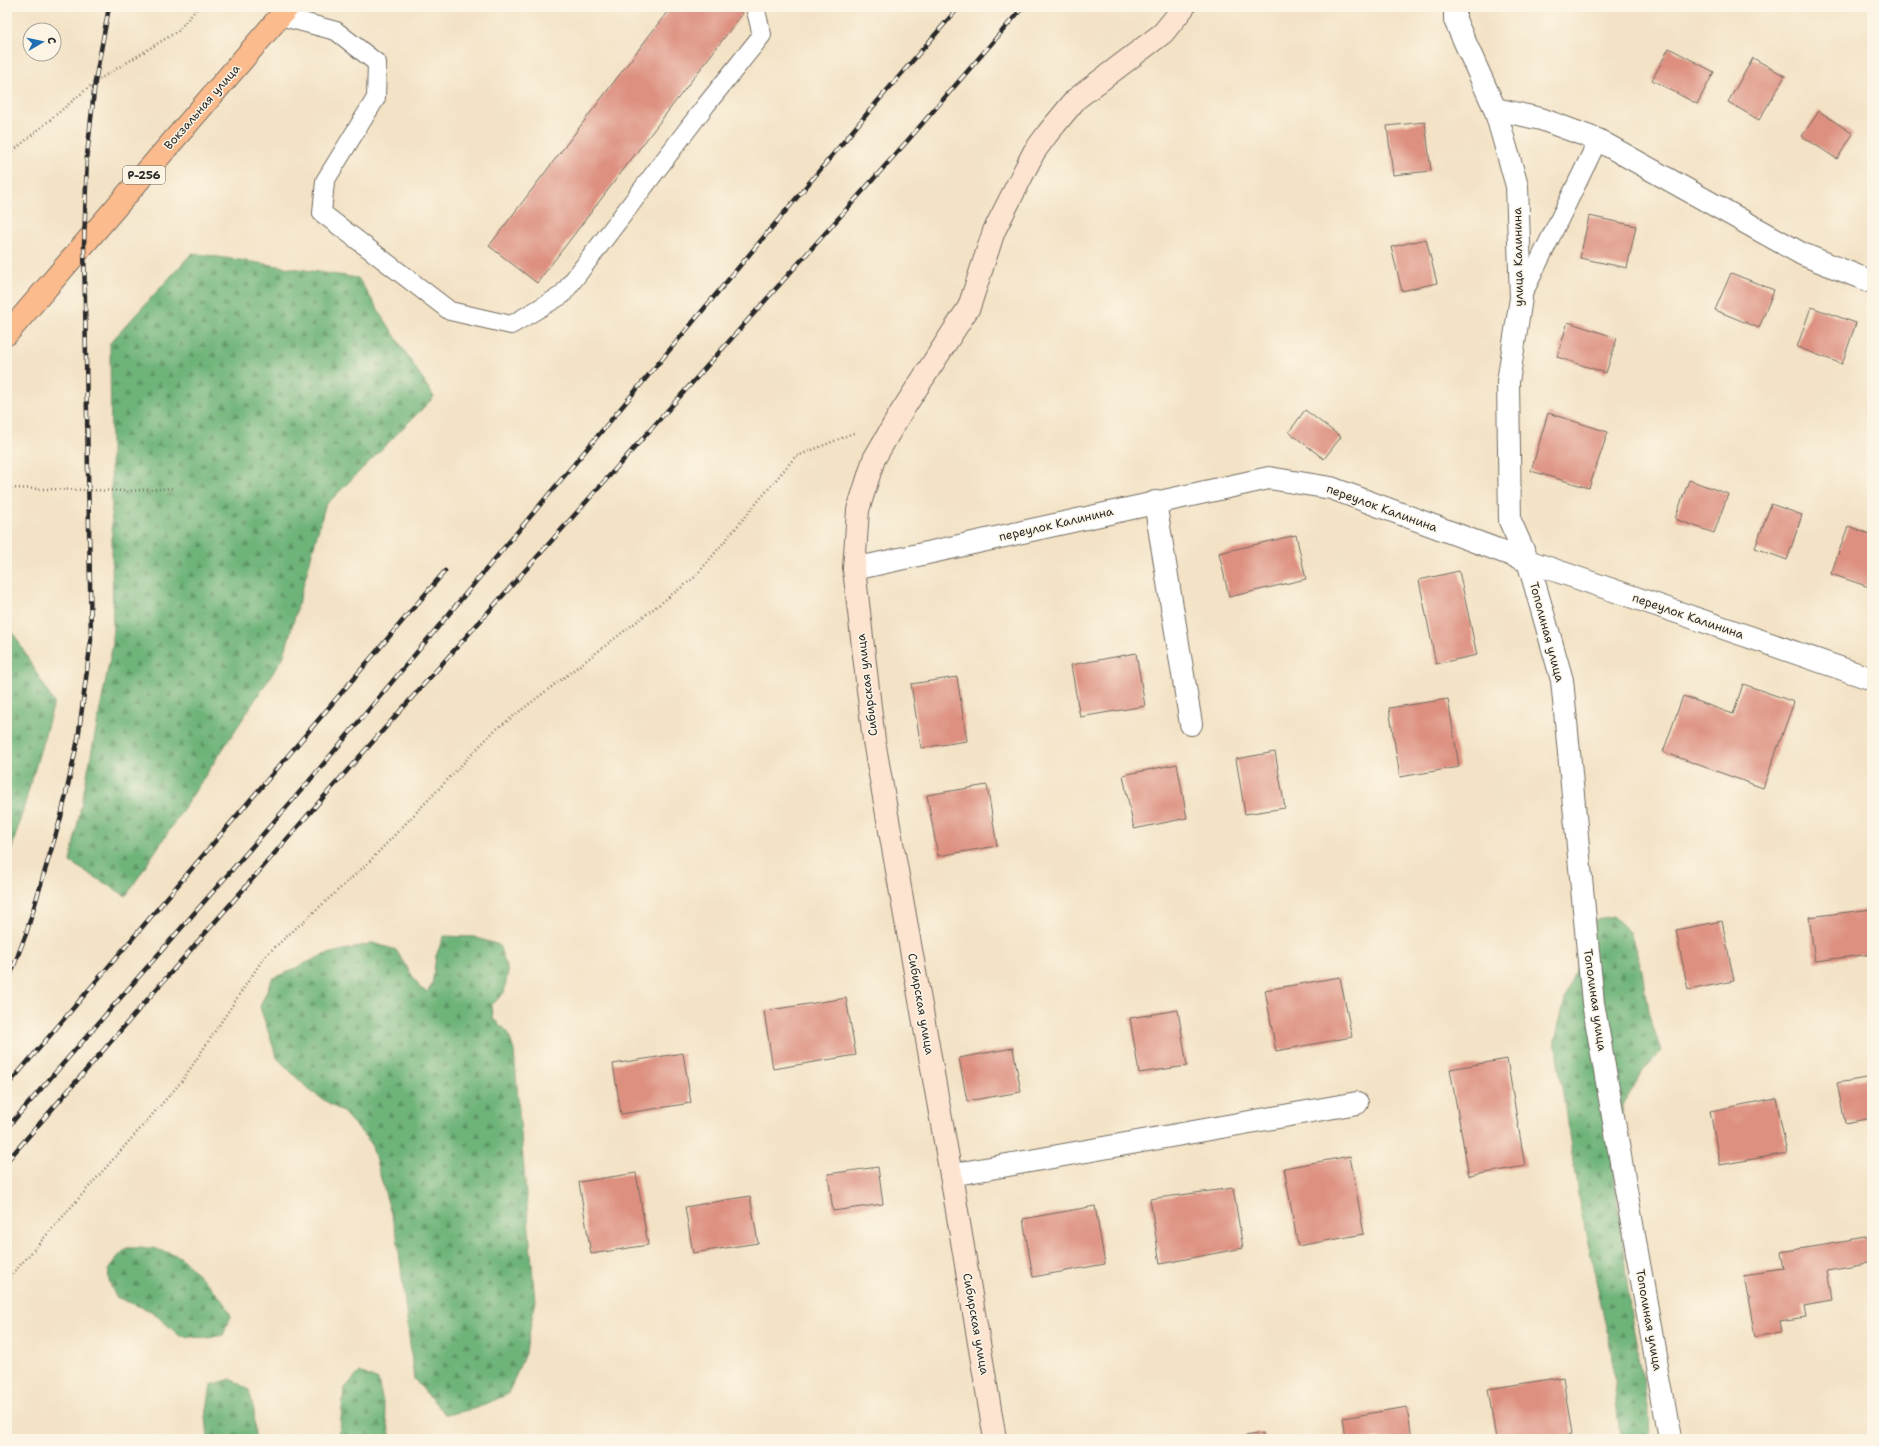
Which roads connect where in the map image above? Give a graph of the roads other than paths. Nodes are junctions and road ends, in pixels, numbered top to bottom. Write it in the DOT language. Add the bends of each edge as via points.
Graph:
graph roads {
  1 [pos="755,7"];
  2 [pos="1184,7"];
  3 [pos="1455,7"];
  4 [pos="284,12"];
  5 [pos="1495,109"];
  6 [pos="1598,140"];
  7 [pos="1872,282"];
  8 [pos="1521,298"];
  9 [pos="7,334"];
  10 [pos="1154,502"];
  11 [pos="1528,562"];
  12 [pos="854,569"];
  13 [pos="1872,679"];
  14 [pos="1191,724"];
  15 [pos="1357,1103"];
  16 [pos="951,1175"];
  17 [pos="995,1439"];
  18 [pos="1670,1439"];
  1 -- 4 [label="lane" via="762,35 562,295 511,324 450,311 322,213 325,181 376,98 377,63 336,31"];
  2 -- 12 [label="street, Сибирская улица" via="1163,33 1076,100 1034,152 994,231 969,307 874,459 858,510"];
  3 -- 5 [label="street, улица Калинина" via="1455,20"];
  4 -- 9 [label="highway, Вокзальная улица / Р-256"];
  5 -- 6 [label="street" via="1541,119"];
  5 -- 8 [label="street, улица Калинина" via="1517,186"];
  6 -- 7 [label="street" via="1802,254"];
  6 -- 8 [label="lane"];
  8 -- 11 [label="street, улица Калинина" via="1508,382 1510,521"];
  10 -- 11 [label="street, переулок Калинина" via="1268,478 1331,488"];
  10 -- 12 [label="street, переулок Калинина"];
  10 -- 14 [label="street"];
  11 -- 13 [label="street, переулок Калинина"];
  11 -- 18 [label="street, Тополиная улица" via="1562,680 1593,1002"];
  12 -- 16 [label="street, Сибирская улица" via="874,741"];
  15 -- 16 [label="street"];
  16 -- 17 [label="street, Сибирская улица"];
}
